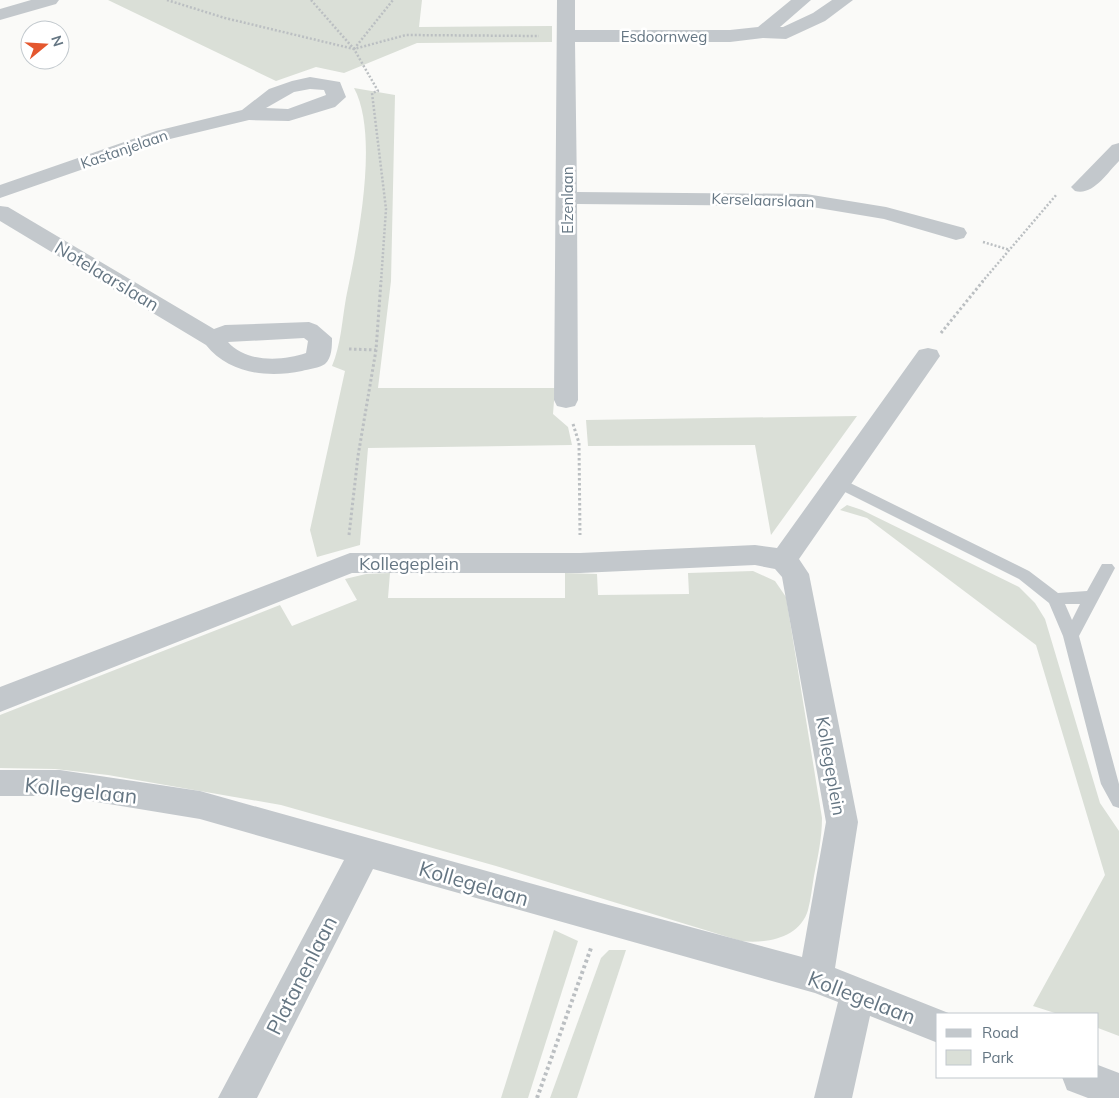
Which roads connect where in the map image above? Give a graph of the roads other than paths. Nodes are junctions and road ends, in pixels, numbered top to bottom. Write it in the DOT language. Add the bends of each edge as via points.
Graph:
graph roads {
  1 [pos="50,0"];
  2 [pos="566,0"];
  3 [pos="802,0"];
  4 [pos="844,0"];
  5 [pos="0,15"];
  6 [pos="763,32"];
  7 [pos="565,36"];
  8 [pos="249,114"];
  9 [pos="1119,149"];
  10 [pos="1082,187"];
  11 [pos="0,192"];
  12 [pos="567,198"];
  13 [pos="0,212"];
  14 [pos="956,233"];
  15 [pos="214,340"];
  16 [pos="928,356"];
  17 [pos="566,400"];
  18 [pos="838,482"];
  19 [pos="784,560"];
  20 [pos="1107,568"];
  21 [pos="1092,597"];
  22 [pos="1055,599"];
  23 [pos="1071,636"];
  24 [pos="0,700"];
  25 [pos="0,783"];
  26 [pos="1119,802"];
  27 [pos="365,852"];
  28 [pos="816,977"];
  29 [pos="857,995"];
  30 [pos="936,1025"];
  31 [pos="1083,1078"];
  32 [pos="1119,1091"];
  33 [pos="238,1098"];
  34 [pos="833,1098"];
  1 -- 5 [label="street"];
  2 -- 7 [label="street, Elzenlaan"];
  3 -- 6 [label="street"];
  4 -- 6 [label="street, Esdoornweg" via="819,17 786,32"];
  6 -- 7 [label="street, Esdoornweg" via="730,36"];
  7 -- 12 [label="street, Elzenlaan"];
  8 -- 11 [label="street, Kastanjelaan" via="164,135"];
  9 -- 10 [label="street"];
  12 -- 14 [label="street, Kerselaarslaan" via="806,200 886,213"];
  12 -- 17 [label="street, Elzenlaan"];
  13 -- 15 [label="street, Notelaarslaan"];
  16 -- 18 [label="street"];
  18 -- 19 [label="street"];
  18 -- 22 [label="lane" via="1024,575"];
  19 -- 24 [label="street, Kollegeplein" via="755,555 580,563 350,563"];
  19 -- 28 [label="street, Kollegeplein" via="795,574 842,822"];
  20 -- 21 [label="lane"];
  21 -- 22 [label="lane"];
  21 -- 23 [label="lane"];
  22 -- 23 [label="lane"];
  23 -- 26 [label="lane" via="1110,784"];
  25 -- 27 [label="street, Kollegelaan" via="60,783 200,805"];
  27 -- 28 [label="street, Kollegelaan"];
  27 -- 33 [label="street, Platanenlaan"];
  28 -- 29 [label="street, Kollegelaan"];
  29 -- 30 [label="street, Kollegelaan"];
  29 -- 34 [label="street"];
  31 -- 32 [label="street"];
}
